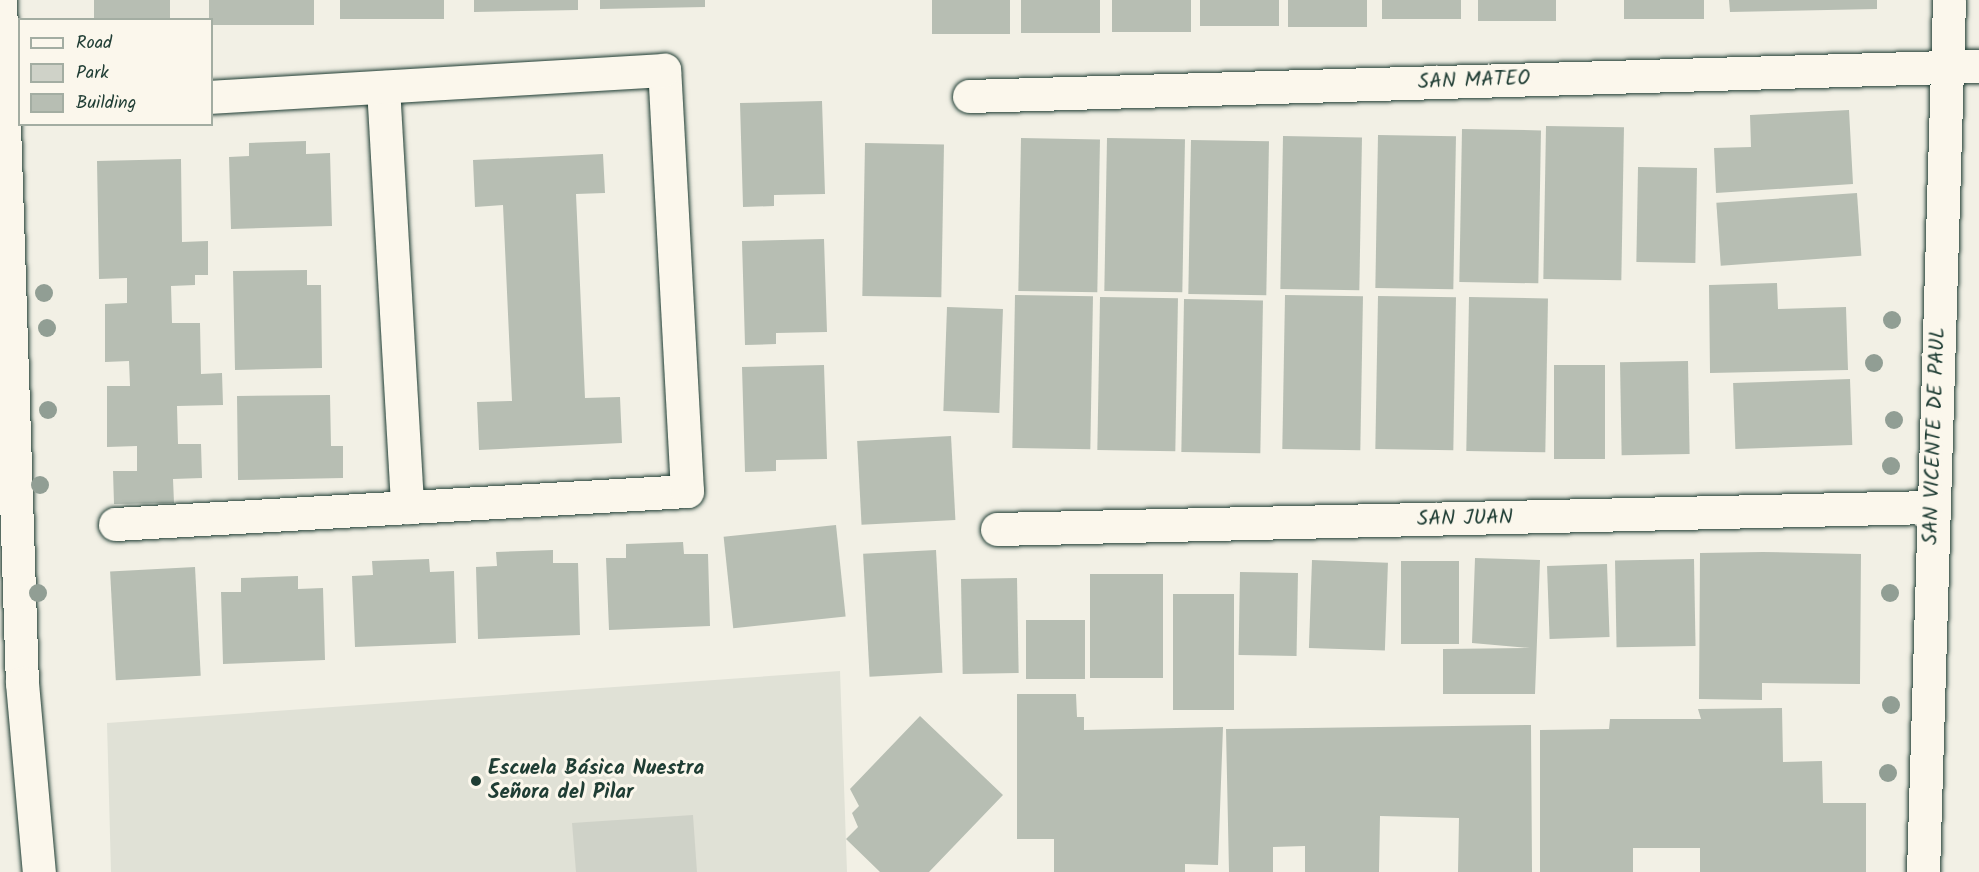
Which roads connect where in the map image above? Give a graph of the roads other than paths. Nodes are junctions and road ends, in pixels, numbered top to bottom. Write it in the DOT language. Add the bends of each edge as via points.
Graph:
graph roads {
  1 [pos="0,0"];
  2 [pos="1949,0"];
  3 [pos="1946,65"];
  4 [pos="1979,66"];
  5 [pos="383,87"];
  6 [pos="969,96"];
  7 [pos="213,97"];
  8 [pos="11,109"];
  9 [pos="406,507"];
  10 [pos="1932,507"];
  11 [pos="115,524"];
  12 [pos="997,530"];
  13 [pos="39,872"];
  14 [pos="1923,872"];
  1 -- 8 [label="street"];
  2 -- 3 [label="street, SAN VICENTE DE PAUL"];
  3 -- 4 [label="street, SAN MATEO"];
  3 -- 6 [label="street, SAN MATEO"];
  3 -- 10 [label="street, SAN VICENTE DE PAUL"];
  5 -- 7 [label="street"];
  5 -- 9 [label="street"];
  5 -- 9 [label="street" via="664,70 687,491"];
  8 -- 13 [label="street" via="22,683"];
  9 -- 11 [label="street"];
  10 -- 12 [label="street, SAN JUAN"];
  10 -- 14 [label="street, SAN VICENTE DE PAUL"];
}
